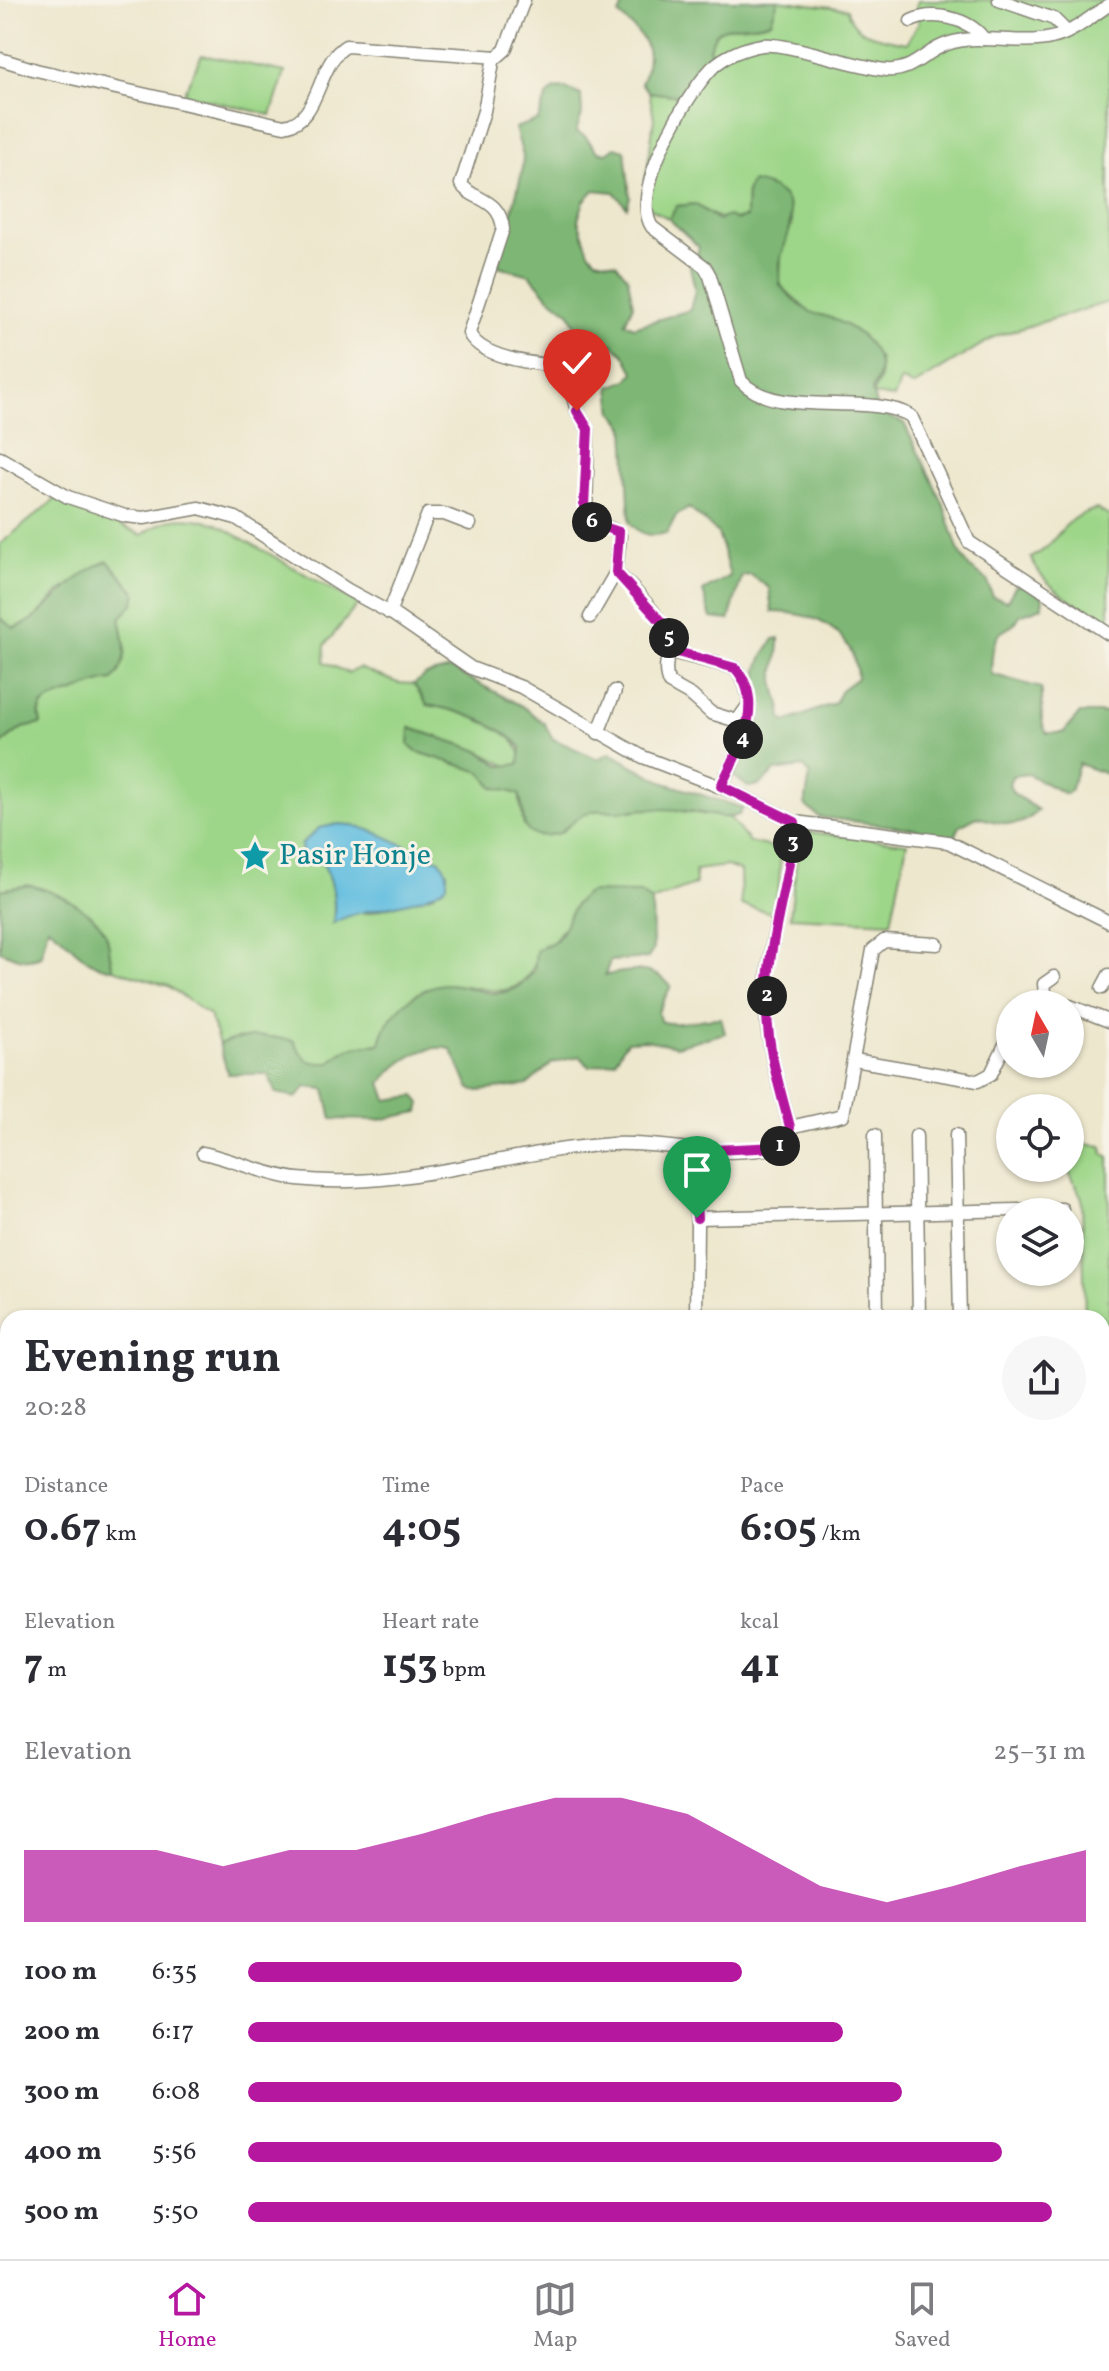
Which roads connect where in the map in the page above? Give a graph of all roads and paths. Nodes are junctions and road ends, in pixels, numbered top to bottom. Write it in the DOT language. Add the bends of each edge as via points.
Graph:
graph roads {
  1 [pos="524,0"];
  2 [pos="999,0"];
  3 [pos="1109,5"];
  4 [pos="911,21"];
  5 [pos="1067,32"];
  6 [pos="984,39"];
  7 [pos="494,57"];
  8 [pos="0,59"];
  9 [pos="0,458"];
  10 [pos="470,524"];
  11 [pos="616,572"];
  12 [pos="389,613"];
  13 [pos="590,617"];
  14 [pos="1109,634"];
  15 [pos="669,647"];
  16 [pos="615,691"];
  17 [pos="747,707"];
  18 [pos="598,733"];
  19 [pos="721,786"];
  20 [pos="795,822"];
  21 [pos="1109,922"];
  22 [pos="937,944"];
  23 [pos="1109,975"];
  24 [pos="1054,977"];
  25 [pos="1102,988"];
  26 [pos="1044,990"];
  27 [pos="1084,1013"];
  28 [pos="1109,1026"];
  29 [pos="854,1060"];
  30 [pos="996,1063"];
  31 [pos="790,1127"];
  32 [pos="875,1135"];
  33 [pos="956,1135"];
  34 [pos="916,1136"];
  35 [pos="692,1151"];
  36 [pos="203,1153"];
  37 [pos="996,1211"];
  38 [pos="917,1212"];
  39 [pos="958,1212"];
  40 [pos="876,1214"];
  41 [pos="697,1218"];
  42 [pos="696,1310"];
  43 [pos="877,1310"];
  44 [pos="919,1310"];
  45 [pos="960,1310"];
  1 -- 7 [label="street" via="505,50"];
  2 -- 5 [label="street" via="1054,19"];
  3 -- 5 [label="street"];
  4 -- 6 [label="street" via="928,15 947,18 978,30"];
  5 -- 6 [label="street" via="1041,40"];
  6 -- 14 [label="street" via="947,44 904,69 764,45 725,58 687,99 660,153 647,219 705,267 741,381 751,392 804,403 879,406 911,416 969,542"];
  7 -- 8 [label="street" via="346,46 333,57 306,114 284,126"];
  7 -- 11 [label="street" via="461,184 489,201 503,229 469,333 474,342 510,359 565,369 589,433 584,506 595,524 619,532"];
  9 -- 12 [label="street" via="68,497 125,516 144,518 199,508 236,518"];
  10 -- 12 [label="street" via="437,513 425,516"];
  11 -- 13 [label="street"];
  11 -- 15 [label="street" via="665,626"];
  12 -- 18 [label="street" via="471,668 521,687"];
  15 -- 17 [label="street" via="737,670 747,689"];
  15 -- 17 [label="street" via="669,683 719,717 737,721"];
  16 -- 18 [label="street"];
  17 -- 19 [label="street" via="746,732"];
  18 -- 19 [label="street" via="690,777"];
  19 -- 20 [label="street"];
  20 -- 21 [label="street" via="948,842"];
  20 -- 31 [label="street" via="766,1010"];
  22 -- 29 [label="street" via="884,941 873,950"];
  23 -- 25 [label="street"];
  24 -- 26 [label="street"];
  27 -- 28 [label="street"];
  29 -- 30 [label="street" via="978,1081 991,1074"];
  29 -- 31 [label="street" via="843,1115"];
  31 -- 35 [label="street" via="788,1138 776,1147"];
  32 -- 40 [label="street"];
  33 -- 39 [label="street"];
  34 -- 38 [label="street"];
  35 -- 36 [label="street" via="616,1144 555,1148 377,1180 296,1179"];
  35 -- 41 [label="street"];
  37 -- 39 [label="street"];
  38 -- 39 [label="street"];
  38 -- 40 [label="street"];
  38 -- 44 [label="street"];
  39 -- 45 [label="street"];
  40 -- 41 [label="street"];
  40 -- 43 [label="street"];
  41 -- 42 [label="street"];
}
